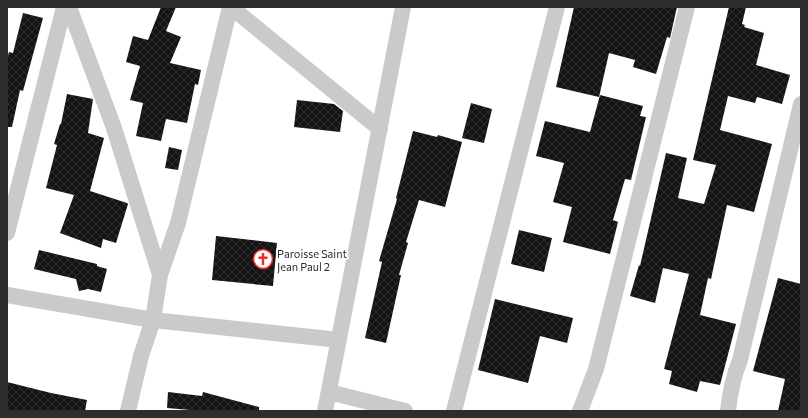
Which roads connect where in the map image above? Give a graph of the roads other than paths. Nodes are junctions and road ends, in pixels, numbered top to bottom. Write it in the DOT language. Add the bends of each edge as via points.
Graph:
graph roads {
  1 [pos="64,7"];
  2 [pos="68,7"];
  3 [pos="230,7"];
  4 [pos="403,7"];
  5 [pos="558,7"];
  6 [pos="687,7"];
  7 [pos="801,104"];
  8 [pos="380,129"];
  9 [pos="7,233"];
  10 [pos="160,275"];
  11 [pos="7,295"];
  12 [pos="153,320"];
  13 [pos="339,340"];
  14 [pos="329,392"];
  15 [pos="128,411"];
  16 [pos="325,411"];
  17 [pos="405,411"];
  18 [pos="454,411"];
  19 [pos="580,411"];
  20 [pos="728,411"];
  1 -- 9 [label="street"];
  2 -- 10 [label="street" via="114,128"];
  3 -- 8 [label="street"];
  3 -- 10 [label="street" via="178,223"];
  4 -- 8 [label="street"];
  5 -- 18 [label="street"];
  6 -- 19 [label="street" via="596,369"];
  7 -- 20 [label="street" via="740,360 733,378"];
  8 -- 13 [label="street"];
  10 -- 12 [label="street"];
  11 -- 12 [label="street"];
  12 -- 13 [label="street"];
  12 -- 15 [label="street" via="141,356"];
  13 -- 14 [label="street"];
  14 -- 16 [label="street"];
  14 -- 17 [label="street"];
}
